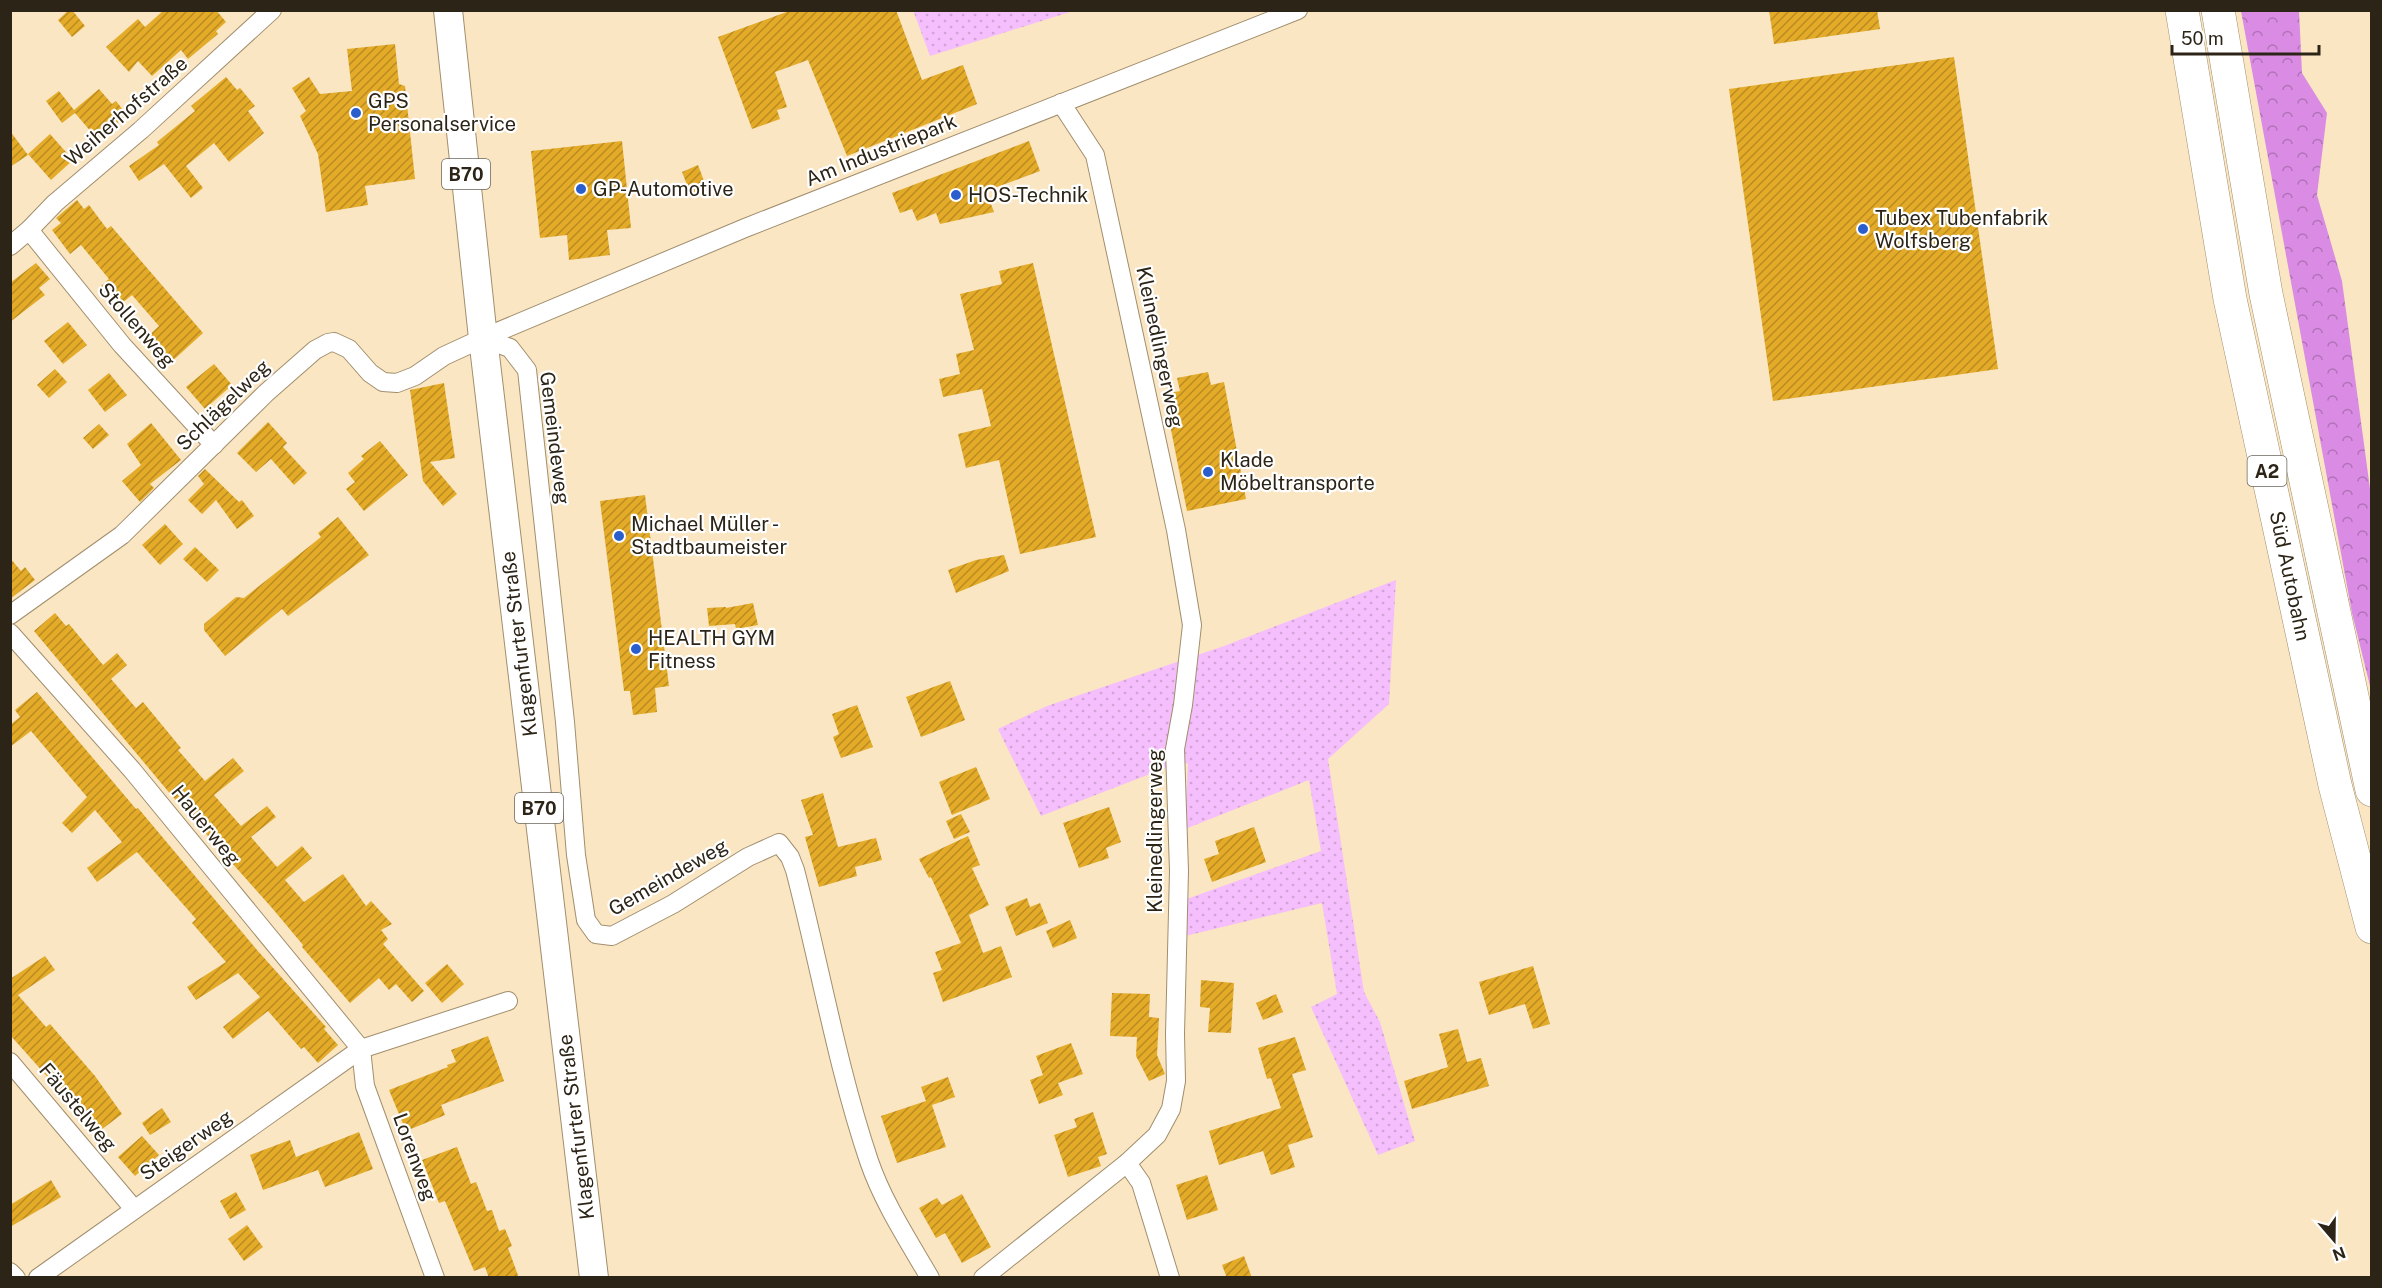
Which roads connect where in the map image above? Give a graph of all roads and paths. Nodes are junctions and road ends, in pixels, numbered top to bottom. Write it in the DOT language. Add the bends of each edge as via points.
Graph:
graph roads {
  1 [pos="272,10"];
  2 [pos="448,10"];
  3 [pos="1298,10"];
  4 [pos="2182,10"];
  5 [pos="2218,10"];
  6 [pos="1061,103"];
  7 [pos="29,230"];
  8 [pos="10,246"];
  9 [pos="483,338"];
  10 [pos="214,445"];
  11 [pos="10,615"];
  12 [pos="10,633"];
  13 [pos="2372,790"];
  14 [pos="2372,927"];
  15 [pos="508,1000"];
  16 [pos="361,1049"];
  17 [pos="10,1062"];
  18 [pos="1127,1163"];
  19 [pos="134,1209"];
  20 [pos="10,1272"];
  21 [pos="16,1278"];
  22 [pos="38,1278"];
  23 [pos="435,1278"];
  24 [pos="594,1278"];
  25 [pos="930,1278"];
  26 [pos="983,1278"];
  27 [pos="1170,1278"];
  1 -- 7 [label="street, Weiherhofstraße" via="132,138 55,202"];
  2 -- 9 [label="main road, Klagenfurter Straße / B70"];
  3 -- 6 [label="street, Am Industriepark"];
  4 -- 14 [label="highway, Süd Autobahn / A2" via="2230,299 2334,785"];
  5 -- 13 [label="highway, Süd Autobahn / A2" via="2266,294"];
  6 -- 9 [label="street, Am Industriepark" via="744,228"];
  6 -- 18 [label="street, Kleinedlingerweg" via="1095,155 1176,530 1192,625 1175,749 1179,871 1176,1081 1165,1123"];
  7 -- 8 [label="street, Weiherhofstraße"];
  7 -- 10 [label="street, Stollenweg" via="122,345"];
  9 -- 10 [label="street, Schlägelweg" via="397,383 383,382 370,374 349,349 328,343 266,393"];
  9 -- 24 [label="main road, Klagenfurter Straße / B70"];
  9 -- 25 [label="street, Gemeindeweg" via="510,348 527,370 576,855 586,920 596,934 612,936 673,904 748,856 779,843 795,870 869,1162"];
  10 -- 11 [label="street, Schlägelweg" via="122,535"];
  12 -- 16 [label="street, Hauerweg" via="132,770"];
  15 -- 16 [label="street, Steigerweg"];
  16 -- 19 [label="street, Steigerweg"];
  16 -- 23 [label="street, Lorenweg" via="364,1086"];
  17 -- 19 [label="street, Fäustelweg"];
  18 -- 26 [label="street, Kleinedlingerweg"];
  18 -- 27 [label="street" via="1141,1183"];
  19 -- 22 [label="street, Steigerweg"];
  20 -- 21 [label="street"];
}
